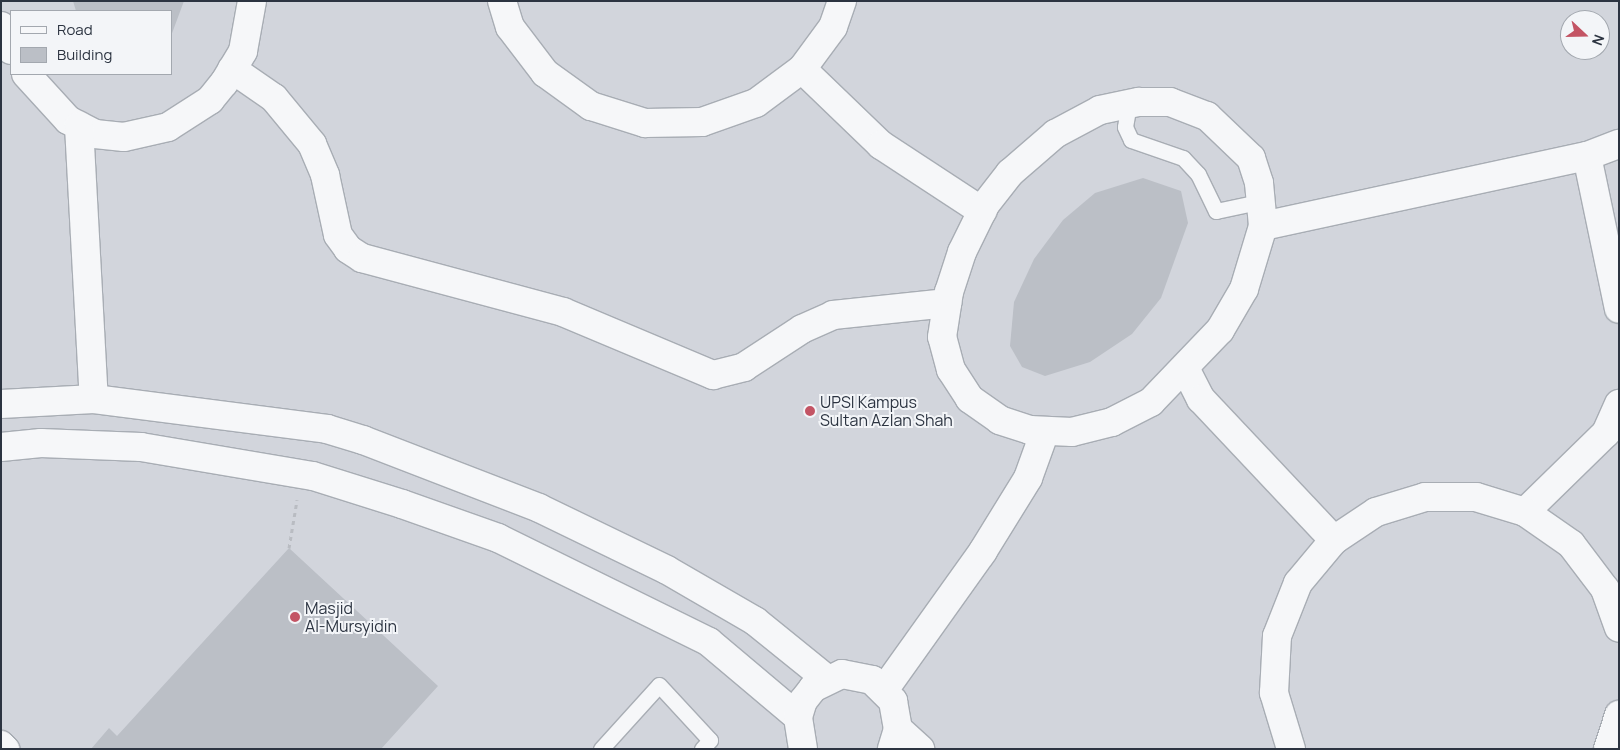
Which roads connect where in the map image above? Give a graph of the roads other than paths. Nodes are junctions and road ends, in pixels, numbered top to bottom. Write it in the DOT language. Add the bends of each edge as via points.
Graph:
graph roads {
  1 [pos="252,1"];
  2 [pos="502,1"];
  3 [pos="842,1"];
  4 [pos="1,26"];
  5 [pos="10,48"];
  6 [pos="232,69"];
  7 [pos="802,69"];
  8 [pos="27,75"];
  9 [pos="1129,104"];
  10 [pos="79,126"];
  11 [pos="1619,144"];
  12 [pos="1587,156"];
  13 [pos="982,211"];
  14 [pos="1263,214"];
  15 [pos="947,303"];
  16 [pos="1619,309"];
  17 [pos="1186,370"];
  18 [pos="94,399"];
  19 [pos="1,404"];
  20 [pos="1619,404"];
  21 [pos="1045,431"];
  22 [pos="1,447"];
  23 [pos="1525,512"];
  24 [pos="1334,540"];
  25 [pos="1619,628"];
  26 [pos="827,679"];
  27 [pos="884,690"];
  28 [pos="1619,715"];
  29 [pos="798,717"];
  30 [pos="895,739"];
  31 [pos="1,745"];
  32 [pos="5,749"];
  33 [pos="601,749"];
  34 [pos="702,749"];
  35 [pos="803,749"];
  36 [pos="920,749"];
  37 [pos="1290,749"];
  38 [pos="1608,749"];
  1 -- 6 [label="street" via="243,51"];
  2 -- 7 [label="street" via="510,27 544,73 591,106 645,123 711,119 756,103"];
  3 -- 7 [label="street" via="833,27"];
  4 -- 5 [label="street"];
  6 -- 10 [label="street" via="210,100 168,127 124,137 95,134"];
  6 -- 15 [label="street" via="274,98 312,144 325,175 338,235 348,249 362,258 564,312 698,370 732,373 802,329 833,315"];
  7 -- 13 [label="street" via="881,146"];
  8 -- 10 [label="street" via="68,120"];
  9 -- 13 [label="street" via="1100,110 1054,134 1010,174"];
  9 -- 14 [label="street" via="1170,102 1207,116 1250,158"];
  9 -- 14 [label="lane" via="1125,127 1131,140 1183,158 1198,174 1216,211"];
  10 -- 18 [label="street"];
  11 -- 12 [label="street"];
  12 -- 14 [label="street"];
  12 -- 16 [label="street"];
  13 -- 15 [label="street" via="962,252"];
  14 -- 17 [label="street" via="1244,289 1220,330"];
  15 -- 21 [label="street" via="942,337 951,370 970,399 1000,420"];
  17 -- 21 [label="street" via="1151,402 1112,422 1072,432"];
  17 -- 24 [label="street" via="1200,399"];
  18 -- 19 [label="street"];
  18 -- 26 [label="street" via="327,429 363,440 539,508 667,570 755,621"];
  20 -- 23 [label="street" via="1606,433"];
  21 -- 27 [label="street" via="1028,478 983,551"];
  22 -- 29 [label="street" via="41,443 141,447 301,474 498,538 709,642"];
  23 -- 24 [label="street" via="1476,497 1425,497 1376,512"];
  23 -- 25 [label="street" via="1571,544 1605,589"];
  24 -- 37 [label="street" via="1298,583 1277,636 1274,693"];
  26 -- 27 [label="street" via="857,675"];
  26 -- 29 [label="street" via="803,701"];
  27 -- 30 [label="street" via="893,701"];
  28 -- 38 [label="street"];
  29 -- 35 [label="street"];
  30 -- 36 [label="street"];
  31 -- 32 [label="street"];
  33 -- 34 [label="lane" via="659,685 710,740"];
}
